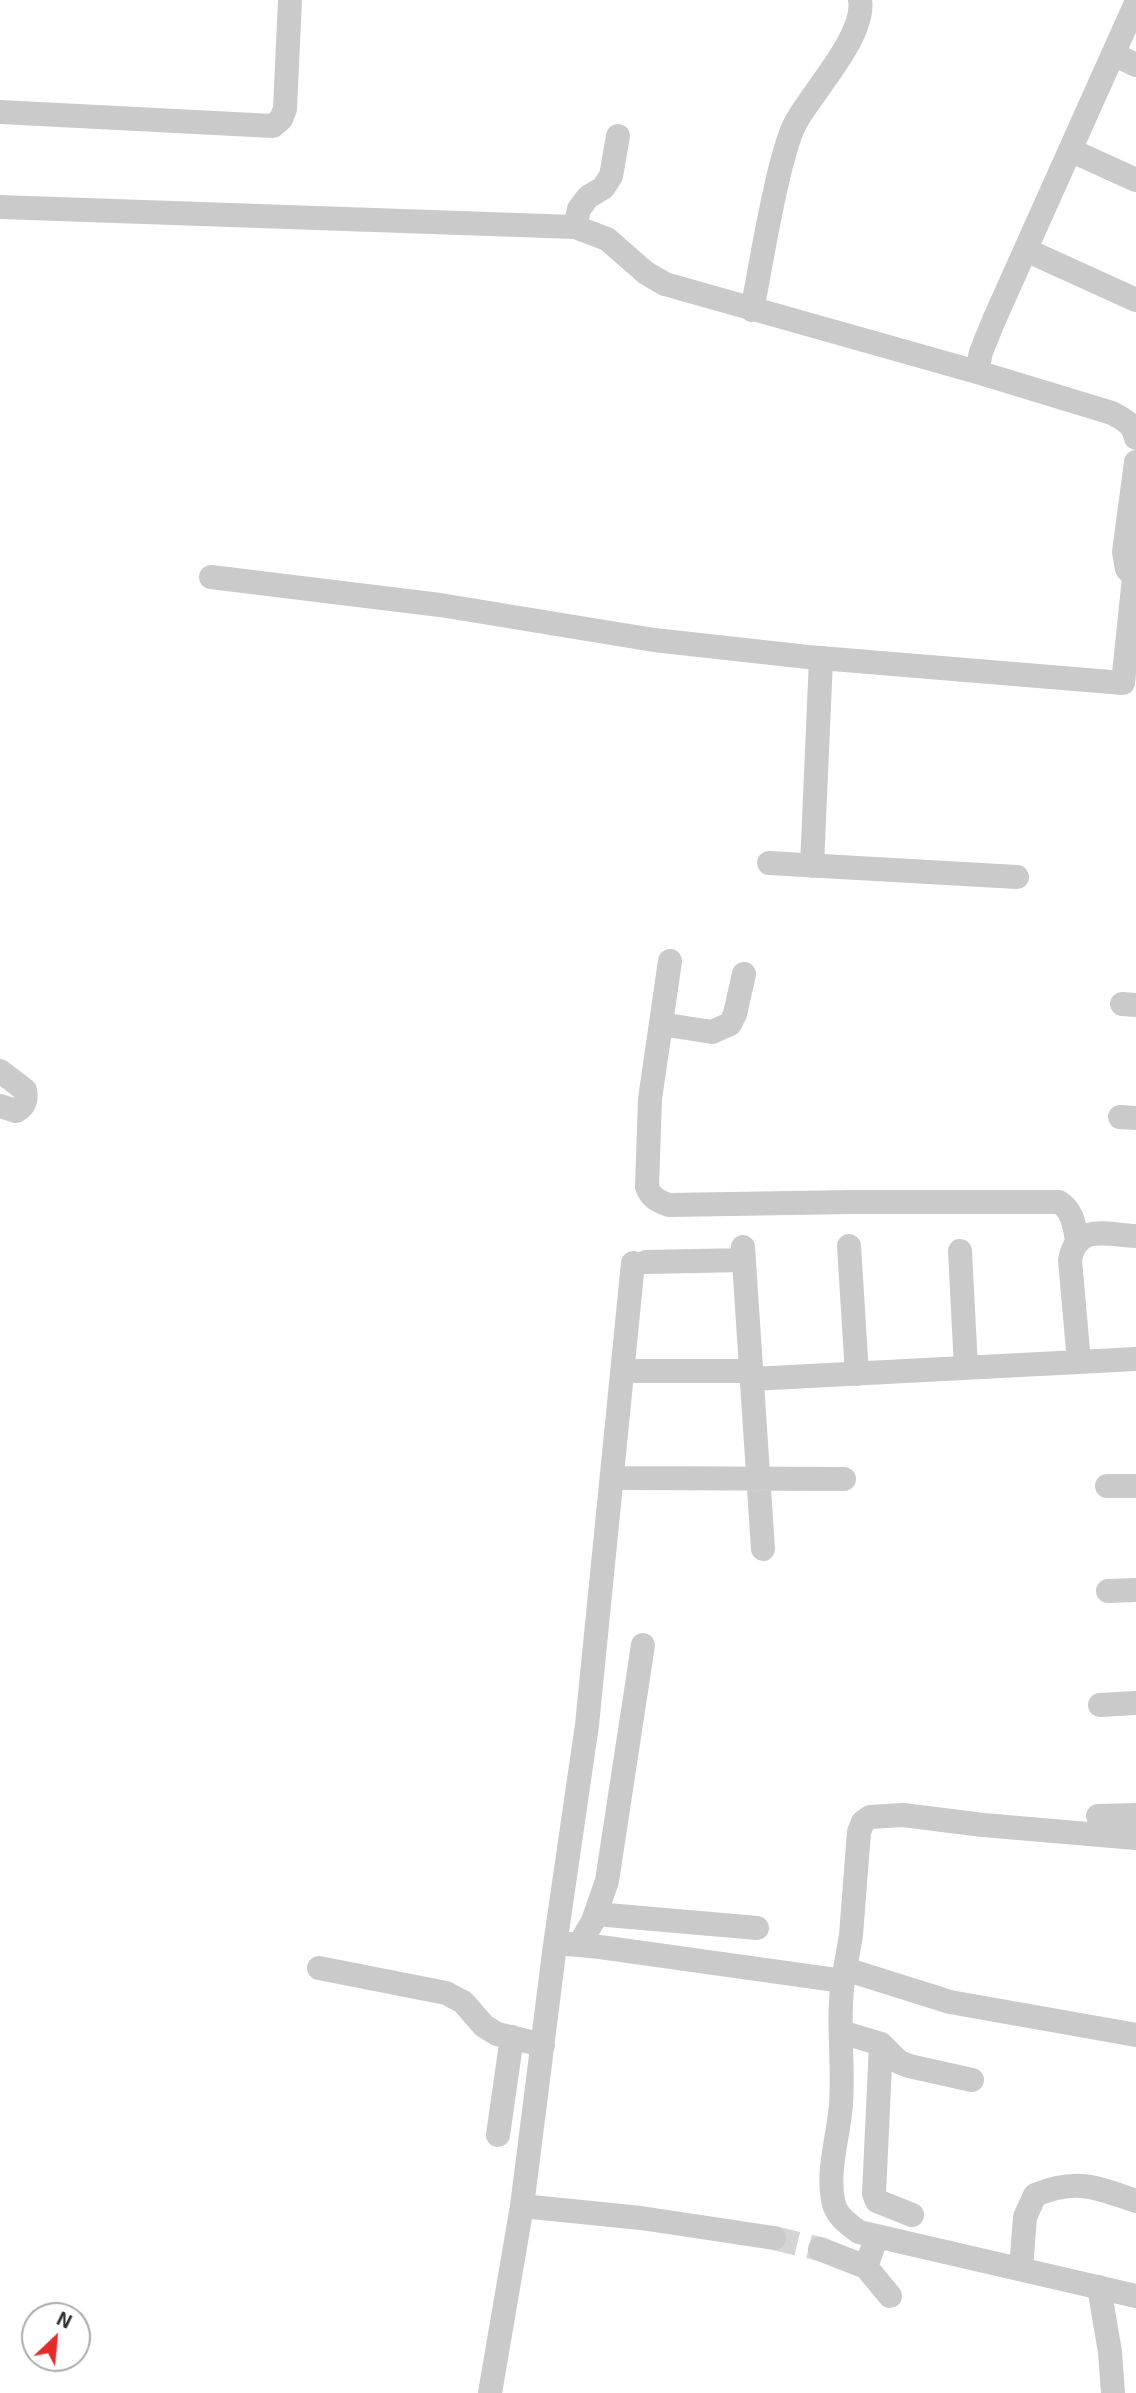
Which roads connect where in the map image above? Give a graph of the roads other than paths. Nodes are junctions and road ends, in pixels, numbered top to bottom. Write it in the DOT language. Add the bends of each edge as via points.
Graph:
graph roads {
  1 [pos="290,0"];
  2 [pos="860,0"];
  3 [pos="1136,3"];
  4 [pos="1113,54"];
  5 [pos="1136,65"];
  6 [pos="0,113"];
  7 [pos="618,136"];
  8 [pos="1070,150"];
  9 [pos="1136,180"];
  10 [pos="0,207"];
  11 [pos="575,227"];
  12 [pos="1026,250"];
  13 [pos="1136,300"];
  14 [pos="752,310"];
  15 [pos="977,372"];
  16 [pos="1136,438"];
  17 [pos="1136,462"];
  18 [pos="211,577"];
  19 [pos="1135,579"];
  20 [pos="821,659"];
  21 [pos="1129,686"];
  22 [pos="769,863"];
  23 [pos="812,866"];
  24 [pos="1017,877"];
  25 [pos="670,961"];
  26 [pos="744,974"];
  27 [pos="661,1024"];
  28 [pos="0,1070"];
  29 [pos="0,1106"];
  30 [pos="1136,1236"];
  31 [pos="1077,1240"];
  32 [pos="849,1246"];
  33 [pos="960,1251"];
  34 [pos="1136,1359"];
  35 [pos="1079,1362"];
  36 [pos="966,1368"];
  37 [pos="634,1371"];
  38 [pos="857,1374"];
  39 [pos="751,1375"];
  40 [pos="624,1478"];
  41 [pos="759,1479"];
  42 [pos="844,1479"];
  43 [pos="1107,1486"];
  44 [pos="1136,1486"];
  45 [pos="763,1549"];
  46 [pos="1136,1590"];
  47 [pos="1108,1591"];
  48 [pos="643,1645"];
  49 [pos="1136,1703"];
  50 [pos="1100,1705"];
  51 [pos="1136,1815"];
  52 [pos="1098,1816"];
  53 [pos="1136,1838"];
  54 [pos="596,1913"];
  55 [pos="757,1928"];
  56 [pos="555,1945"];
  57 [pos="579,1945"];
  58 [pos="319,1968"];
  59 [pos="844,1975"];
  60 [pos="841,2032"];
  61 [pos="1136,2035"];
  62 [pos="512,2037"];
  63 [pos="881,2044"];
  64 [pos="543,2045"];
  65 [pos="972,2080"];
  66 [pos="498,2134"];
  67 [pos="1136,2201"];
  68 [pos="522,2206"];
  69 [pos="912,2215"];
  70 [pos="877,2236"];
  71 [pos="774,2238"];
  72 [pos="820,2249"];
  73 [pos="866,2267"];
  74 [pos="1021,2269"];
  75 [pos="1098,2287"];
  76 [pos="890,2296"];
  77 [pos="1136,2296"];
  78 [pos="490,2393"];
  79 [pos="1113,2393"];
  1 -- 6 [label="street" via="285,109 273,126"];
  2 -- 14 [label="street" via="850,38 794,126 775,190"];
  3 -- 4 [label="street"];
  4 -- 5 [label="street"];
  4 -- 8 [label="street"];
  7 -- 11 [label="street" via="611,176 579,209"];
  8 -- 9 [label="street"];
  8 -- 12 [label="street"];
  10 -- 11 [label="street"];
  11 -- 14 [label="street" via="607,239 665,284"];
  12 -- 13 [label="street"];
  12 -- 15 [label="street" via="986,339"];
  14 -- 15 [label="street"];
  15 -- 16 [label="street" via="1112,413 1132,426"];
  17 -- 19 [label="street" via="1124,552"];
  18 -- 20 [label="street"];
  19 -- 21 [label="street"];
  20 -- 21 [label="street"];
  20 -- 23 [label="street"];
  22 -- 23 [label="street"];
  23 -- 24 [label="street"];
  25 -- 27 [label="street"];
  26 -- 27 [label="street" via="730,1024 712,1032"];
  27 -- 31 [label="street" via="650,1100 647,1187 656,1200 669,1205 1059,1202 1073,1219"];
  28 -- 29 [label="street" via="25,1090 26,1099 16,1111"];
  30 -- 31 [label="street" via="1085,1235"];
  31 -- 35 [label="street" via="1070,1260"];
  32 -- 38 [label="street"];
  33 -- 36 [label="street"];
  34 -- 35 [label="street"];
  35 -- 36 [label="street"];
  36 -- 38 [label="street"];
  37 -- 39 [label="street"];
  38 -- 39 [label="street"];
  39 -- 41 [label="street"];
  39 -- 56 [label="street" via="743,1253 639,1263 587,1725"];
  40 -- 41 [label="street"];
  41 -- 42 [label="street"];
  41 -- 45 [label="street"];
  43 -- 44 [label="street"];
  46 -- 47 [label="street"];
  48 -- 54 [label="street" via="610,1865"];
  49 -- 50 [label="street"];
  51 -- 52 [label="street"];
  53 -- 59 [label="street" via="903,1815 870,1817 859,1832"];
  54 -- 55 [label="street"];
  54 -- 57 [label="street"];
  56 -- 57 [label="street"];
  56 -- 64 [label="street"];
  57 -- 59 [label="street"];
  58 -- 62 [label="street" via="446,1993 463,2002 484,2026"];
  59 -- 60 [label="street"];
  59 -- 61 [label="street" via="950,2002"];
  60 -- 63 [label="street"];
  60 -- 70 [label="street" via="833,2203 844,2222"];
  62 -- 64 [label="street"];
  62 -- 66 [label="street"];
  63 -- 65 [label="street" via="899,2062"];
  63 -- 69 [label="street" via="874,2194 877,2201"];
  64 -- 68 [label="street"];
  67 -- 74 [label="street" via="1075,2184 1035,2195 1025,2217"];
  68 -- 71 [label="street"];
  68 -- 78 [label="street"];
  70 -- 73 [label="street"];
  70 -- 74 [label="street"];
  72 -- 73 [label="street"];
  73 -- 76 [label="street"];
  74 -- 75 [label="street"];
  75 -- 77 [label="street"];
  75 -- 79 [label="street"];
}
